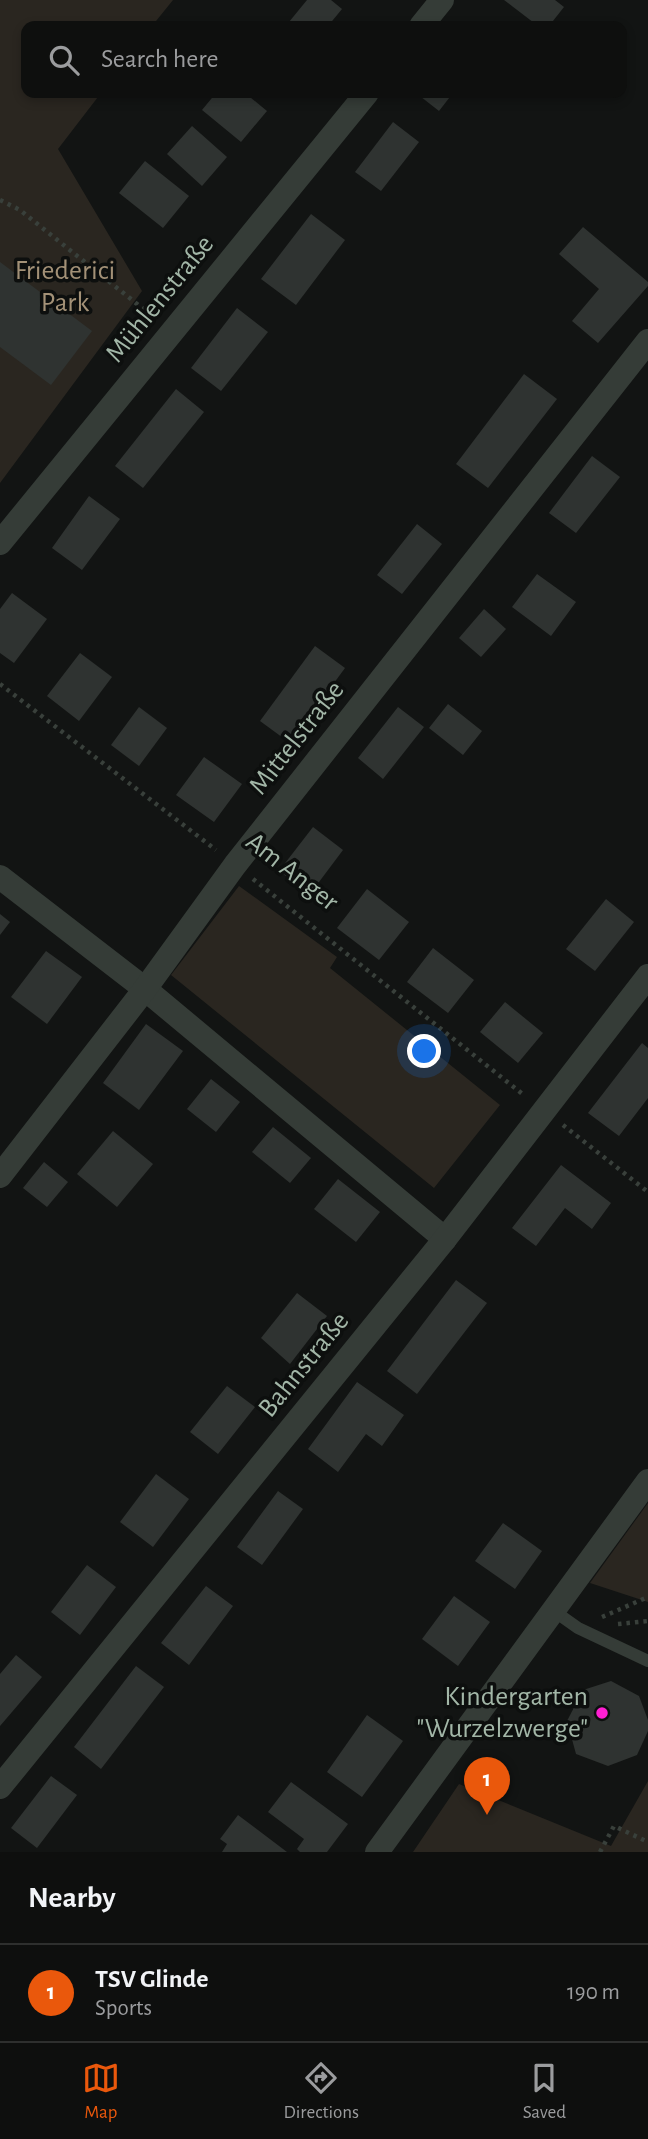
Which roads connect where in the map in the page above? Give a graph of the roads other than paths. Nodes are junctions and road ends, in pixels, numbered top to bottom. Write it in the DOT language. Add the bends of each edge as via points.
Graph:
graph roads {
  1 [pos="442,0"];
  2 [pos="425,21"];
  3 [pos="363,98"];
  4 [pos="648,341"];
  5 [pos="0,543"];
  6 [pos="0,877"];
  7 [pos="648,976"];
  8 [pos="145,989"];
  9 [pos="0,1176"];
  10 [pos="445,1239"];
  11 [pos="648,1481"];
  12 [pos="554,1611"];
  13 [pos="648,1662"];
  14 [pos="0,1787"];
  15 [pos="377,1852"];
  1 -- 2 [label="street"];
  3 -- 5 [label="street, Mühlenstraße"];
  4 -- 8 [label="street, Mittelstraße" via="235,865"];
  6 -- 8 [label="street"];
  7 -- 10 [label="street, Bahnstraße"];
  8 -- 9 [label="street, Mittelstraße"];
  8 -- 10 [label="street"];
  10 -- 14 [label="street, Bahnstraße"];
  11 -- 12 [label="street"];
  12 -- 13 [label="lane"];
  12 -- 15 [label="street"];
}
